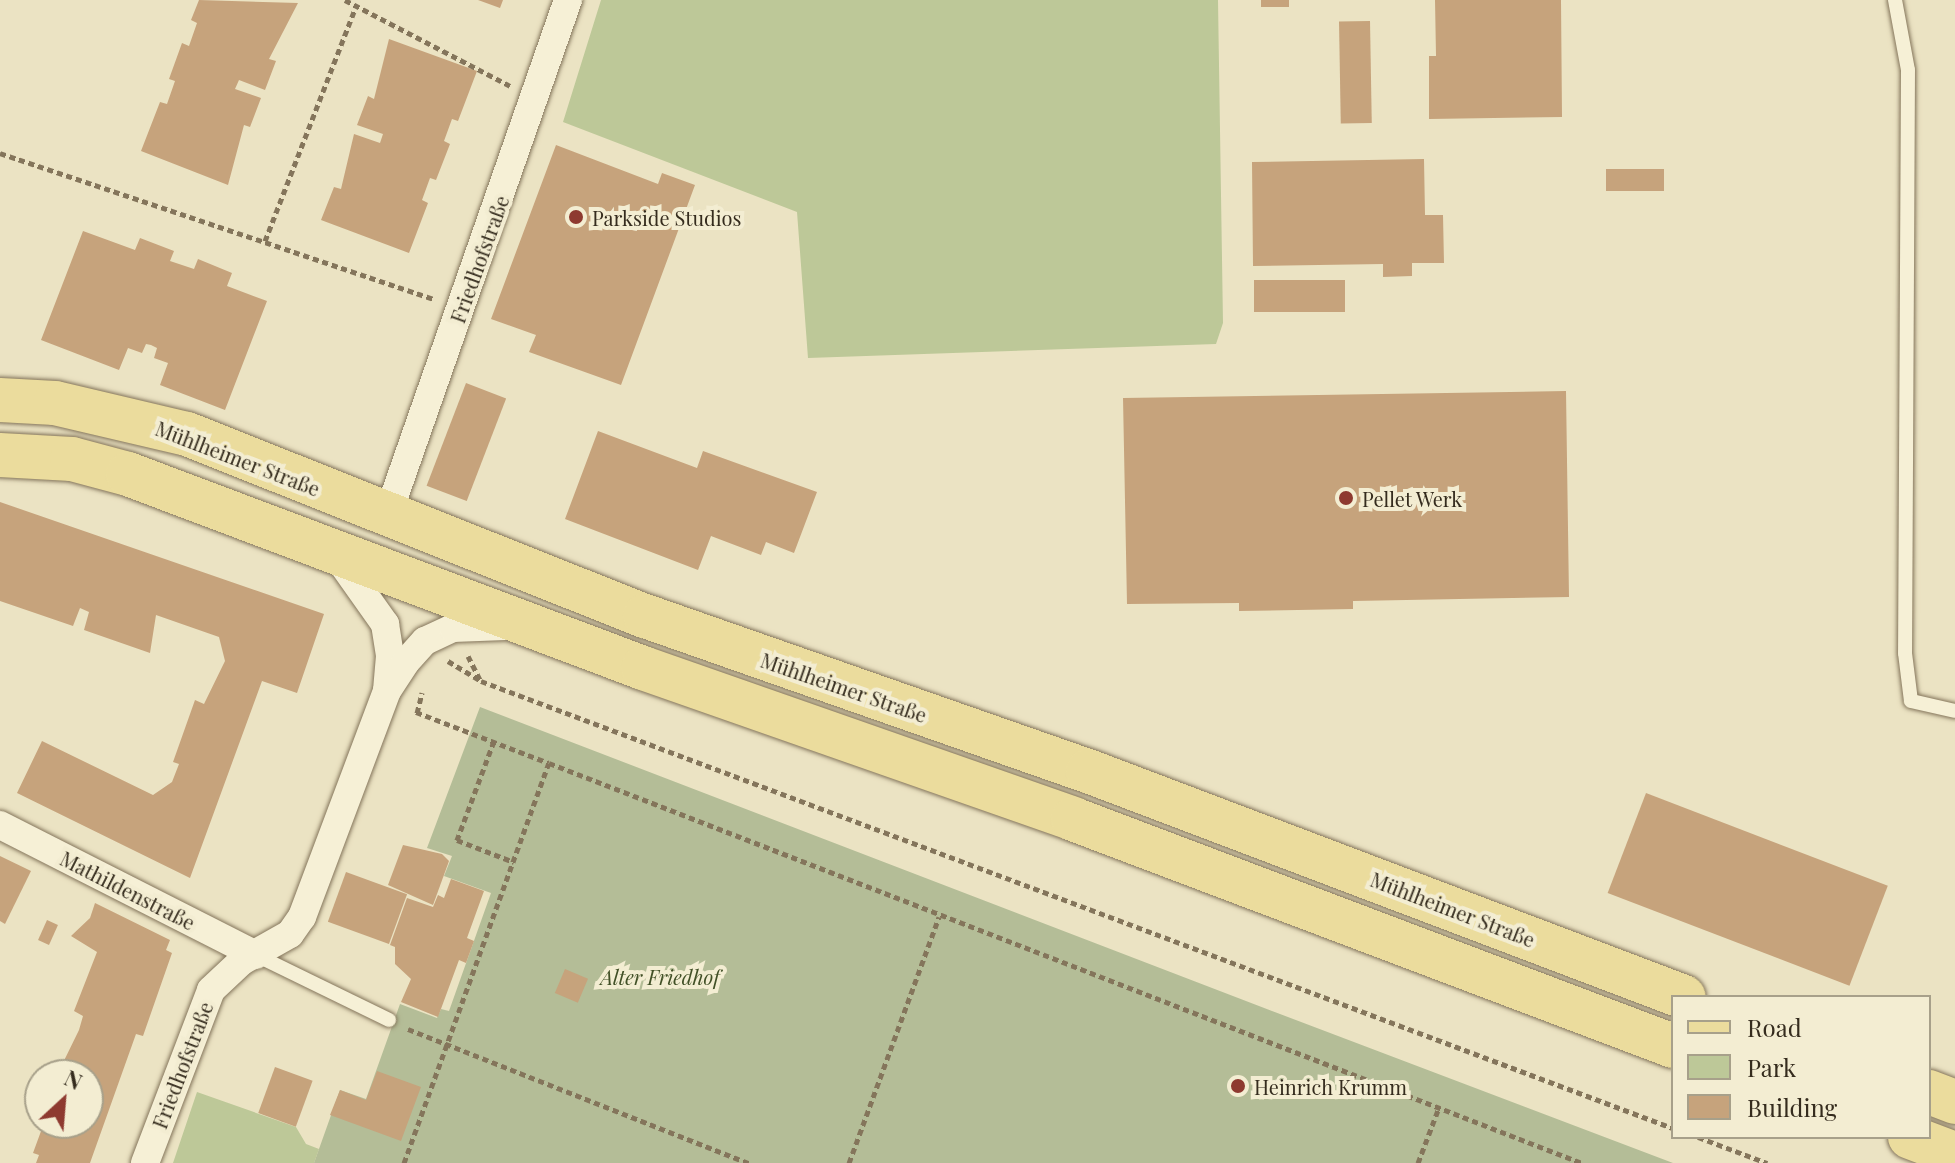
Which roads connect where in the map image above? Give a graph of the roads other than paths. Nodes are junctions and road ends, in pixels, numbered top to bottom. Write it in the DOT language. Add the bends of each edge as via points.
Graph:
graph roads {
  1 [pos="568,0"];
  2 [pos="1895,0"];
  3 [pos="0,400"];
  4 [pos="0,455"];
  5 [pos="387,517"];
  6 [pos="330,549"];
  7 [pos="553,635"];
  8 [pos="387,691"];
  9 [pos="1955,711"];
  10 [pos="0,825"];
  11 [pos="256,955"];
  12 [pos="1679,995"];
  13 [pos="389,1020"];
  14 [pos="1671,1045"];
  15 [pos="1931,1093"];
  16 [pos="1955,1102"];
  17 [pos="1915,1139"];
  18 [pos="1955,1154"];
  19 [pos="145,1163"];
  1 -- 5 [label="street, Friedhofstraße"];
  2 -- 9 [label="lane" via="1908,70 1905,653 1911,701"];
  3 -- 5 [label="main road, Mühlheimer Straße" via="55,403 187,434"];
  4 -- 6 [label="main road" via="72,459 128,474"];
  5 -- 12 [label="main road, Mühlheimer Straße" via="645,616 1088,771"];
  6 -- 7 [label="main road"];
  6 -- 8 [label="street, Friedhofstraße" via="385,624 390,656"];
  7 -- 8 [label="street, Friedhofstraße" via="480,623 453,628 425,641"];
  7 -- 14 [label="main road" via="1073,819"];
  8 -- 11 [label="street, Friedhofstraße" via="302,917 290,934"];
  10 -- 11 [label="street, Mathildenstraße"];
  11 -- 13 [label="lane"];
  11 -- 19 [label="street, Friedhofstraße" via="220,978 201,1008"];
  15 -- 16 [label="main road"];
  17 -- 18 [label="main road"];
}
